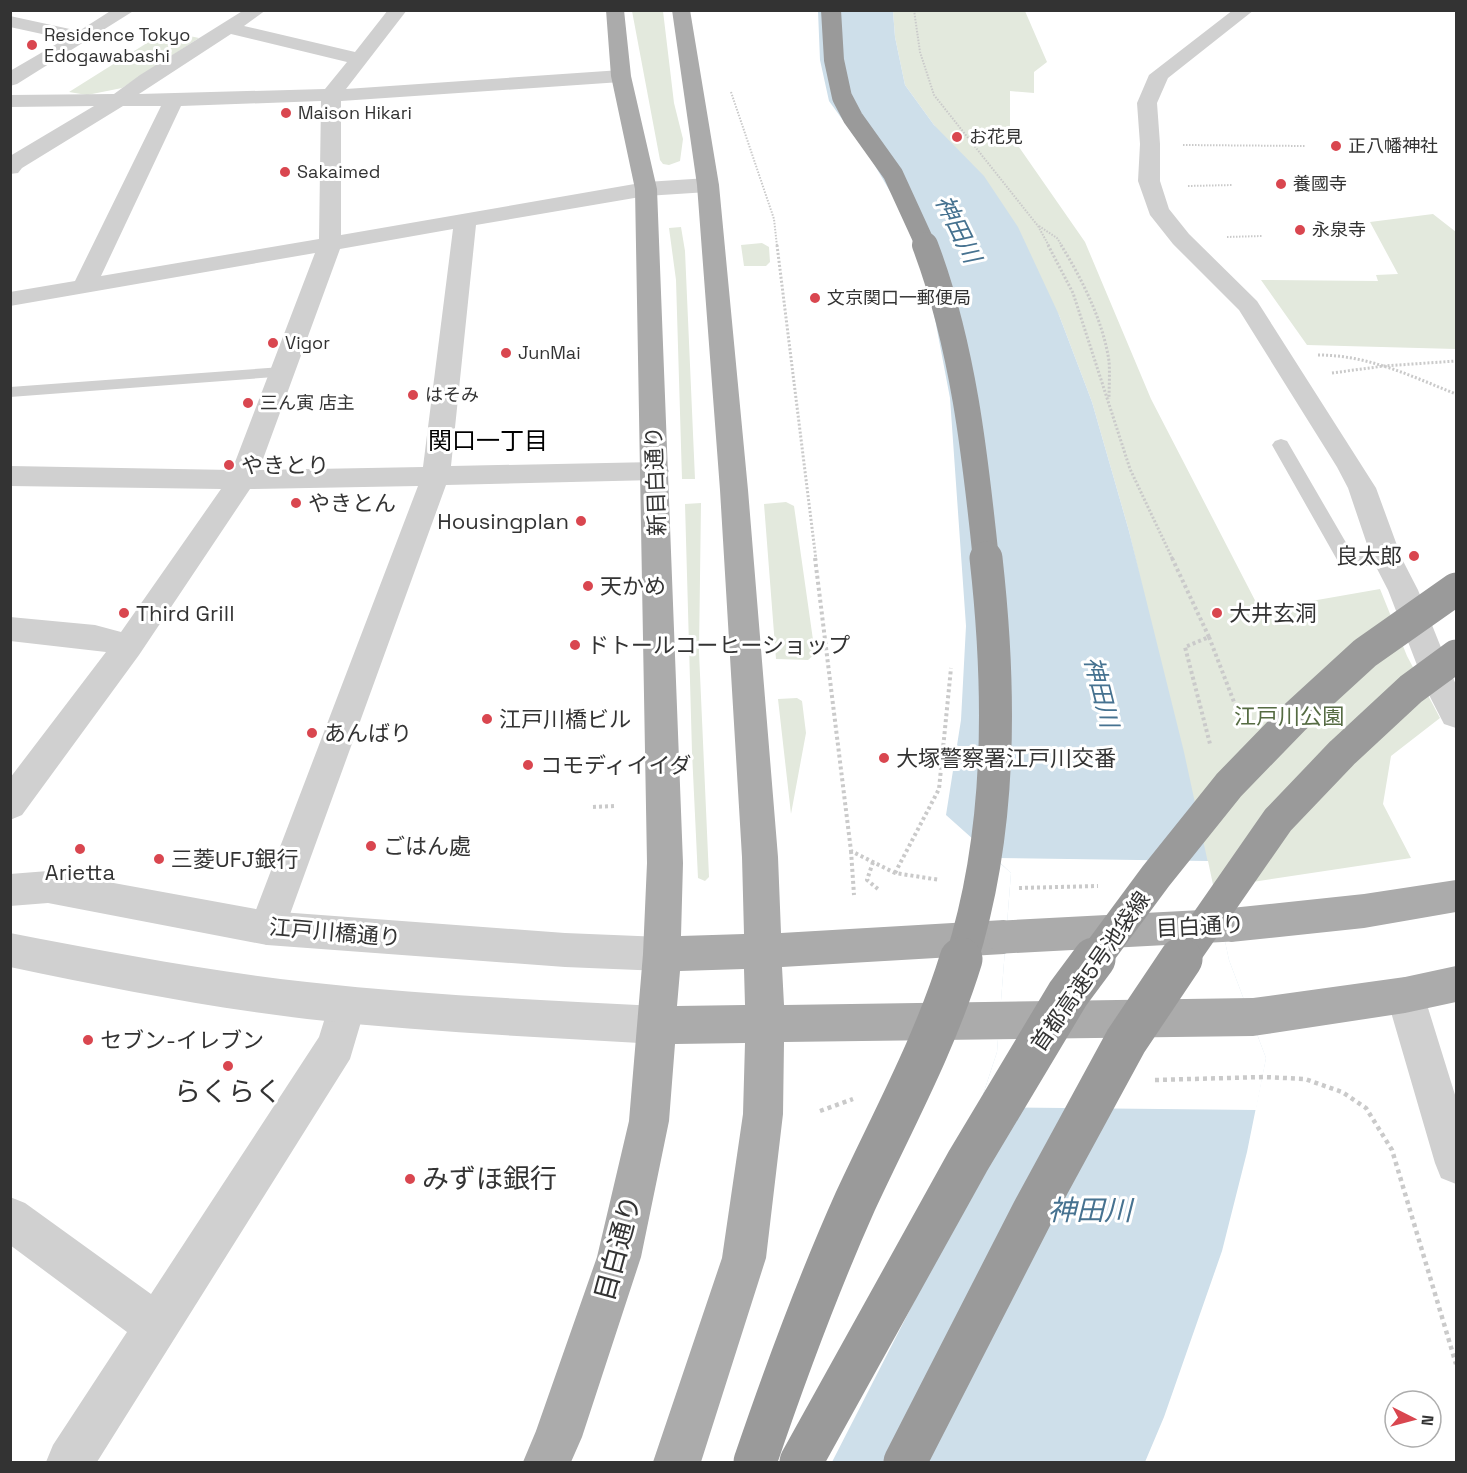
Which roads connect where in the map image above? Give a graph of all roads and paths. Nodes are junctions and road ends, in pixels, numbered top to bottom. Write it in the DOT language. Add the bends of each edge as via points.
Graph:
graph roads {
  1 [pos="126,10"];
  2 [pos="257,10"];
  3 [pos="398,10"];
  4 [pos="615,10"];
  5 [pos="681,10"];
  6 [pos="831,10"];
  7 [pos="914,10"];
  8 [pos="1245,10"];
  9 [pos="10,21"];
  10 [pos="228,28"];
  11 [pos="82,37"];
  12 [pos="361,59"];
  13 [pos="621,76"];
  14 [pos="10,80"];
  15 [pos="730,91"];
  16 [pos="331,95"];
  17 [pos="119,100"];
  18 [pos="174,100"];
  19 [pos="10,101"];
  20 [pos="1185,145"];
  21 [pos="1306,146"];
  22 [pos="10,168"];
  23 [pos="708,185"];
  24 [pos="1233,185"];
  25 [pos="1151,187"];
  26 [pos="646,189"];
  27 [pos="465,222"];
  28 [pos="1038,226"];
  29 [pos="330,244"];
  30 [pos="84,287"];
  31 [pos="10,298"];
  32 [pos="1282,357"];
  33 [pos="1456,361"];
  34 [pos="1384,366"];
  35 [pos="282,372"];
  36 [pos="1296,378"];
  37 [pos="10,392"];
  38 [pos="1456,394"];
  39 [pos="1108,402"];
  40 [pos="1281,445"];
  41 [pos="655,471"];
  42 [pos="436,474"];
  43 [pos="10,476"];
  44 [pos="242,480"];
  45 [pos="1387,559"];
  46 [pos="1456,589"];
  47 [pos="10,629"];
  48 [pos="128,646"];
  49 [pos="1456,656"];
  50 [pos="952,660"];
  51 [pos="1454,708"];
  52 [pos="1211,747"];
  53 [pos="10,805"];
  54 [pos="615,806"];
  55 [pos="593,807"];
  56 [pos="851,851"];
  57 [pos="873,862"];
  58 [pos="895,873"];
  59 [pos="941,880"];
  60 [pos="878,888"];
  61 [pos="10,890"];
  62 [pos="854,895"];
  63 [pos="1456,896"];
  64 [pos="267,927"];
  65 [pos="10,950"];
  66 [pos="763,951"];
  67 [pos="662,954"];
  68 [pos="1456,984"];
  69 [pos="1405,995"];
  70 [pos="347,1005"];
  71 [pos="765,1024"];
  72 [pos="657,1025"];
  73 [pos="1264,1077"];
  74 [pos="864,1095"];
  75 [pos="820,1111"];
  76 [pos="1456,1162"];
  77 [pos="10,1218"];
  78 [pos="158,1327"];
  79 [pos="1456,1364"];
  80 [pos="70,1462"];
  81 [pos="547,1462"];
  82 [pos="677,1462"];
  83 [pos="755,1462"];
  84 [pos="801,1462"];
  85 [pos="905,1462"];
  1 -- 11 [label="street"];
  2 -- 10 [label="street"];
  3 -- 12 [label="street"];
  4 -- 13 [label="main road, 新目白通り"];
  5 -- 23 [label="main road"];
  6 -- 83 [label="highway, bridge" via="834,62 845,104 897,180 926,241 958,359 988,555 997,733 983,880 963,955 929,1048 854,1204 784,1375"];
  7 -- 28 [label="path" via="920,52 934,96"];
  8 -- 25 [label="street" via="1159,75 1147,103"];
  9 -- 11 [label="street"];
  10 -- 12 [label="street"];
  10 -- 17 [label="street"];
  11 -- 14 [label="street"];
  12 -- 16 [label="street"];
  13 -- 16 [label="street"];
  13 -- 26 [label="main road, 新目白通り"];
  15 -- 56 [label="path" via="774,219"];
  16 -- 18 [label="street"];
  16 -- 29 [label="street"];
  17 -- 18 [label="street"];
  17 -- 19 [label="street"];
  17 -- 22 [label="street"];
  18 -- 30 [label="street"];
  20 -- 21 [label="path"];
  23 -- 26 [label="street"];
  23 -- 66 [label="main road" via="735,501"];
  24 -- 25 [label="path"];
  25 -- 32 [label="street" via="1158,210 1248,306"];
  26 -- 27 [label="street"];
  26 -- 41 [label="main road, 新目白通り"];
  27 -- 29 [label="street"];
  27 -- 42 [label="street"];
  28 -- 39 [label="path" via="1073,293"];
  28 -- 39 [label="path" via="1056,238 1073,264 1102,330 1109,363"];
  29 -- 30 [label="street"];
  29 -- 35 [label="street"];
  30 -- 31 [label="street"];
  32 -- 34 [label="path" via="1335,354"];
  32 -- 36 [label="street"];
  33 -- 34 [label="path"];
  34 -- 36 [label="path"];
  34 -- 38 [label="path"];
  35 -- 37 [label="lane"];
  35 -- 44 [label="street"];
  36 -- 45 [label="street" via="1362,488"];
  39 -- 52 [label="path" via="1130,469 1209,637 1185,647"];
  40 -- 45 [label="lane" via="1347,560"];
  41 -- 42 [label="street"];
  41 -- 67 [label="main road, 新目白通り" via="665,863"];
  42 -- 44 [label="street"];
  42 -- 64 [label="street"];
  43 -- 44 [label="street"];
  44 -- 48 [label="street"];
  45 -- 51 [label="street"];
  46 -- 84 [label="highway, 首都高速5号池袋線, bridge" via="1365,653 1294,718 1229,786 1156,876 1068,994 968,1161"];
  47 -- 48 [label="street" via="95,637"];
  48 -- 53 [label="street"];
  49 -- 85 [label="highway, bridge" via="1411,689 1278,820 1210,916 1126,1041"];
  50 -- 58 [label="path" via="939,789"];
  54 -- 55 [label="path"];
  56 -- 57 [label="path"];
  56 -- 62 [label="path"];
  57 -- 58 [label="path"];
  57 -- 60 [label="path" via="867,880"];
  58 -- 59 [label="path"];
  61 -- 64 [label="street, 江戸川橋通り" via="48,887"];
  63 -- 66 [label="main road, 目白通り, bridge" via="1364,911 1231,925"];
  64 -- 67 [label="street, 江戸川橋通り"];
  65 -- 70 [label="street" via="110,971"];
  66 -- 67 [label="main road, 目白通り"];
  66 -- 71 [label="main road"];
  67 -- 72 [label="main road, 目白通り"];
  68 -- 69 [label="main road"];
  69 -- 71 [label="main road, bridge" via="1253,1017"];
  69 -- 76 [label="street"];
  70 -- 72 [label="street"];
  70 -- 78 [label="street" via="336,1045"];
  71 -- 72 [label="main road"];
  71 -- 82 [label="main road" via="763,1114 744,1258"];
  72 -- 81 [label="main road, 目白通り" via="649,1121 619,1257"];
  73 -- 79 [label="path" via="1305,1079 1342,1092 1366,1108 1392,1150"];
  74 -- 75 [label="path"];
  77 -- 78 [label="street"];
  78 -- 80 [label="street"];
}
